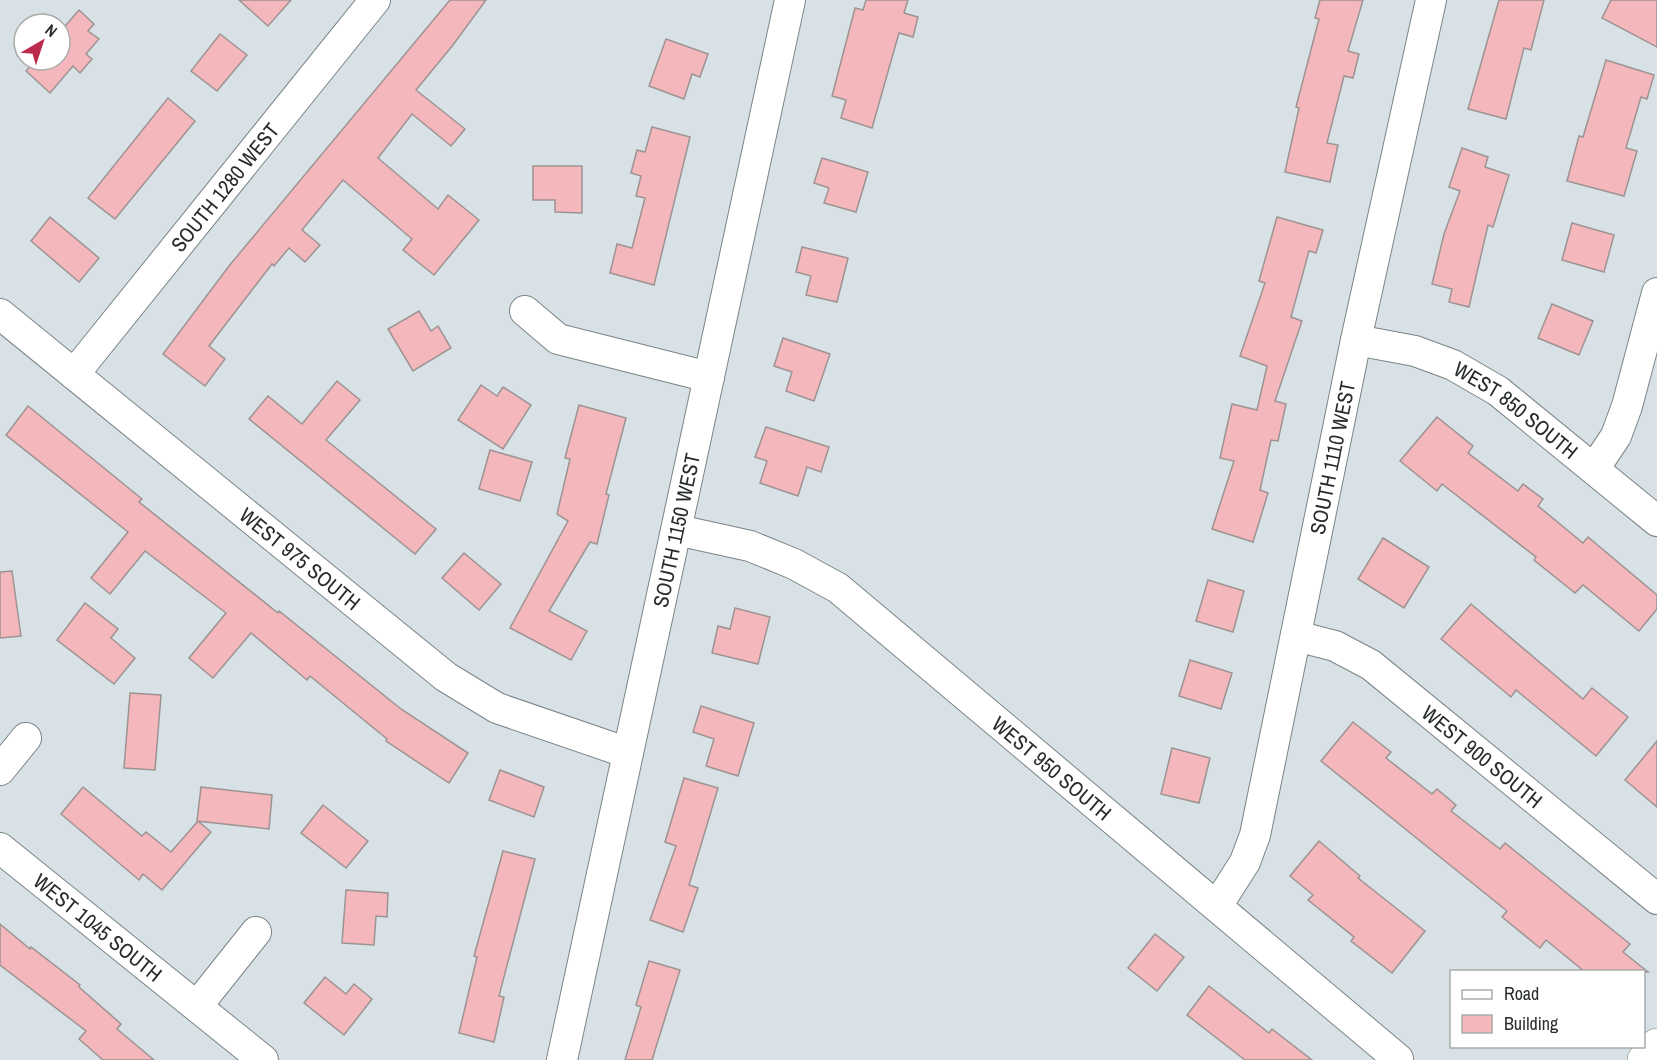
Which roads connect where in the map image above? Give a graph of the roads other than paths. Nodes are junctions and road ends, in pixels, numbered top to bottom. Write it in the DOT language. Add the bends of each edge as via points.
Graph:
graph roads {
  1 [pos="375,0"];
  2 [pos="790,0"];
  3 [pos="1431,0"];
  4 [pos="1657,293"];
  5 [pos="525,310"];
  6 [pos="0,314"];
  7 [pos="1356,340"];
  8 [pos="74,374"];
  9 [pos="709,377"];
  10 [pos="1594,469"];
  11 [pos="1657,521"];
  12 [pos="676,530"];
  13 [pos="1296,636"];
  14 [pos="26,738"];
  15 [pos="628,753"];
  16 [pos="0,770"];
  17 [pos="0,848"];
  18 [pos="1657,899"];
  19 [pos="1217,906"];
  20 [pos="256,932"];
  21 [pos="197,1006"];
  22 [pos="1657,1045"];
  23 [pos="1398,1059"];
  24 [pos="263,1060"];
  25 [pos="562,1060"];
  26 [pos="1644,1060"];
  1 -- 8 [label="street, SOUTH 1280 WEST"];
  2 -- 9 [label="street, SOUTH 1150 WEST"];
  3 -- 7 [label="street, SOUTH 1110 WEST"];
  4 -- 10 [label="street" via="1627,406 1616,436"];
  5 -- 9 [label="street" via="558,339"];
  6 -- 8 [label="street, WEST 975 SOUTH"];
  7 -- 10 [label="street, WEST 850 SOUTH" via="1415,351 1453,365 1498,391"];
  7 -- 13 [label="street, SOUTH 1110 WEST"];
  8 -- 15 [label="street, WEST 975 SOUTH" via="446,677 497,708"];
  9 -- 12 [label="street, SOUTH 1150 WEST"];
  10 -- 11 [label="street, WEST 850 SOUTH"];
  12 -- 15 [label="street, SOUTH 1150 WEST"];
  12 -- 19 [label="street, WEST 950 SOUTH" via="750,546 838,588"];
  13 -- 18 [label="street, WEST 900 SOUTH" via="1335,646 1371,665"];
  13 -- 19 [label="street, SOUTH 1110 WEST" via="1255,835 1245,862"];
  14 -- 16 [label="street"];
  15 -- 25 [label="street, SOUTH 1150 WEST"];
  17 -- 21 [label="street, WEST 1045 SOUTH"];
  19 -- 23 [label="street, WEST 950 SOUTH"];
  20 -- 21 [label="street"];
  21 -- 24 [label="street, WEST 1045 SOUTH"];
  22 -- 26 [label="main road"];
}
